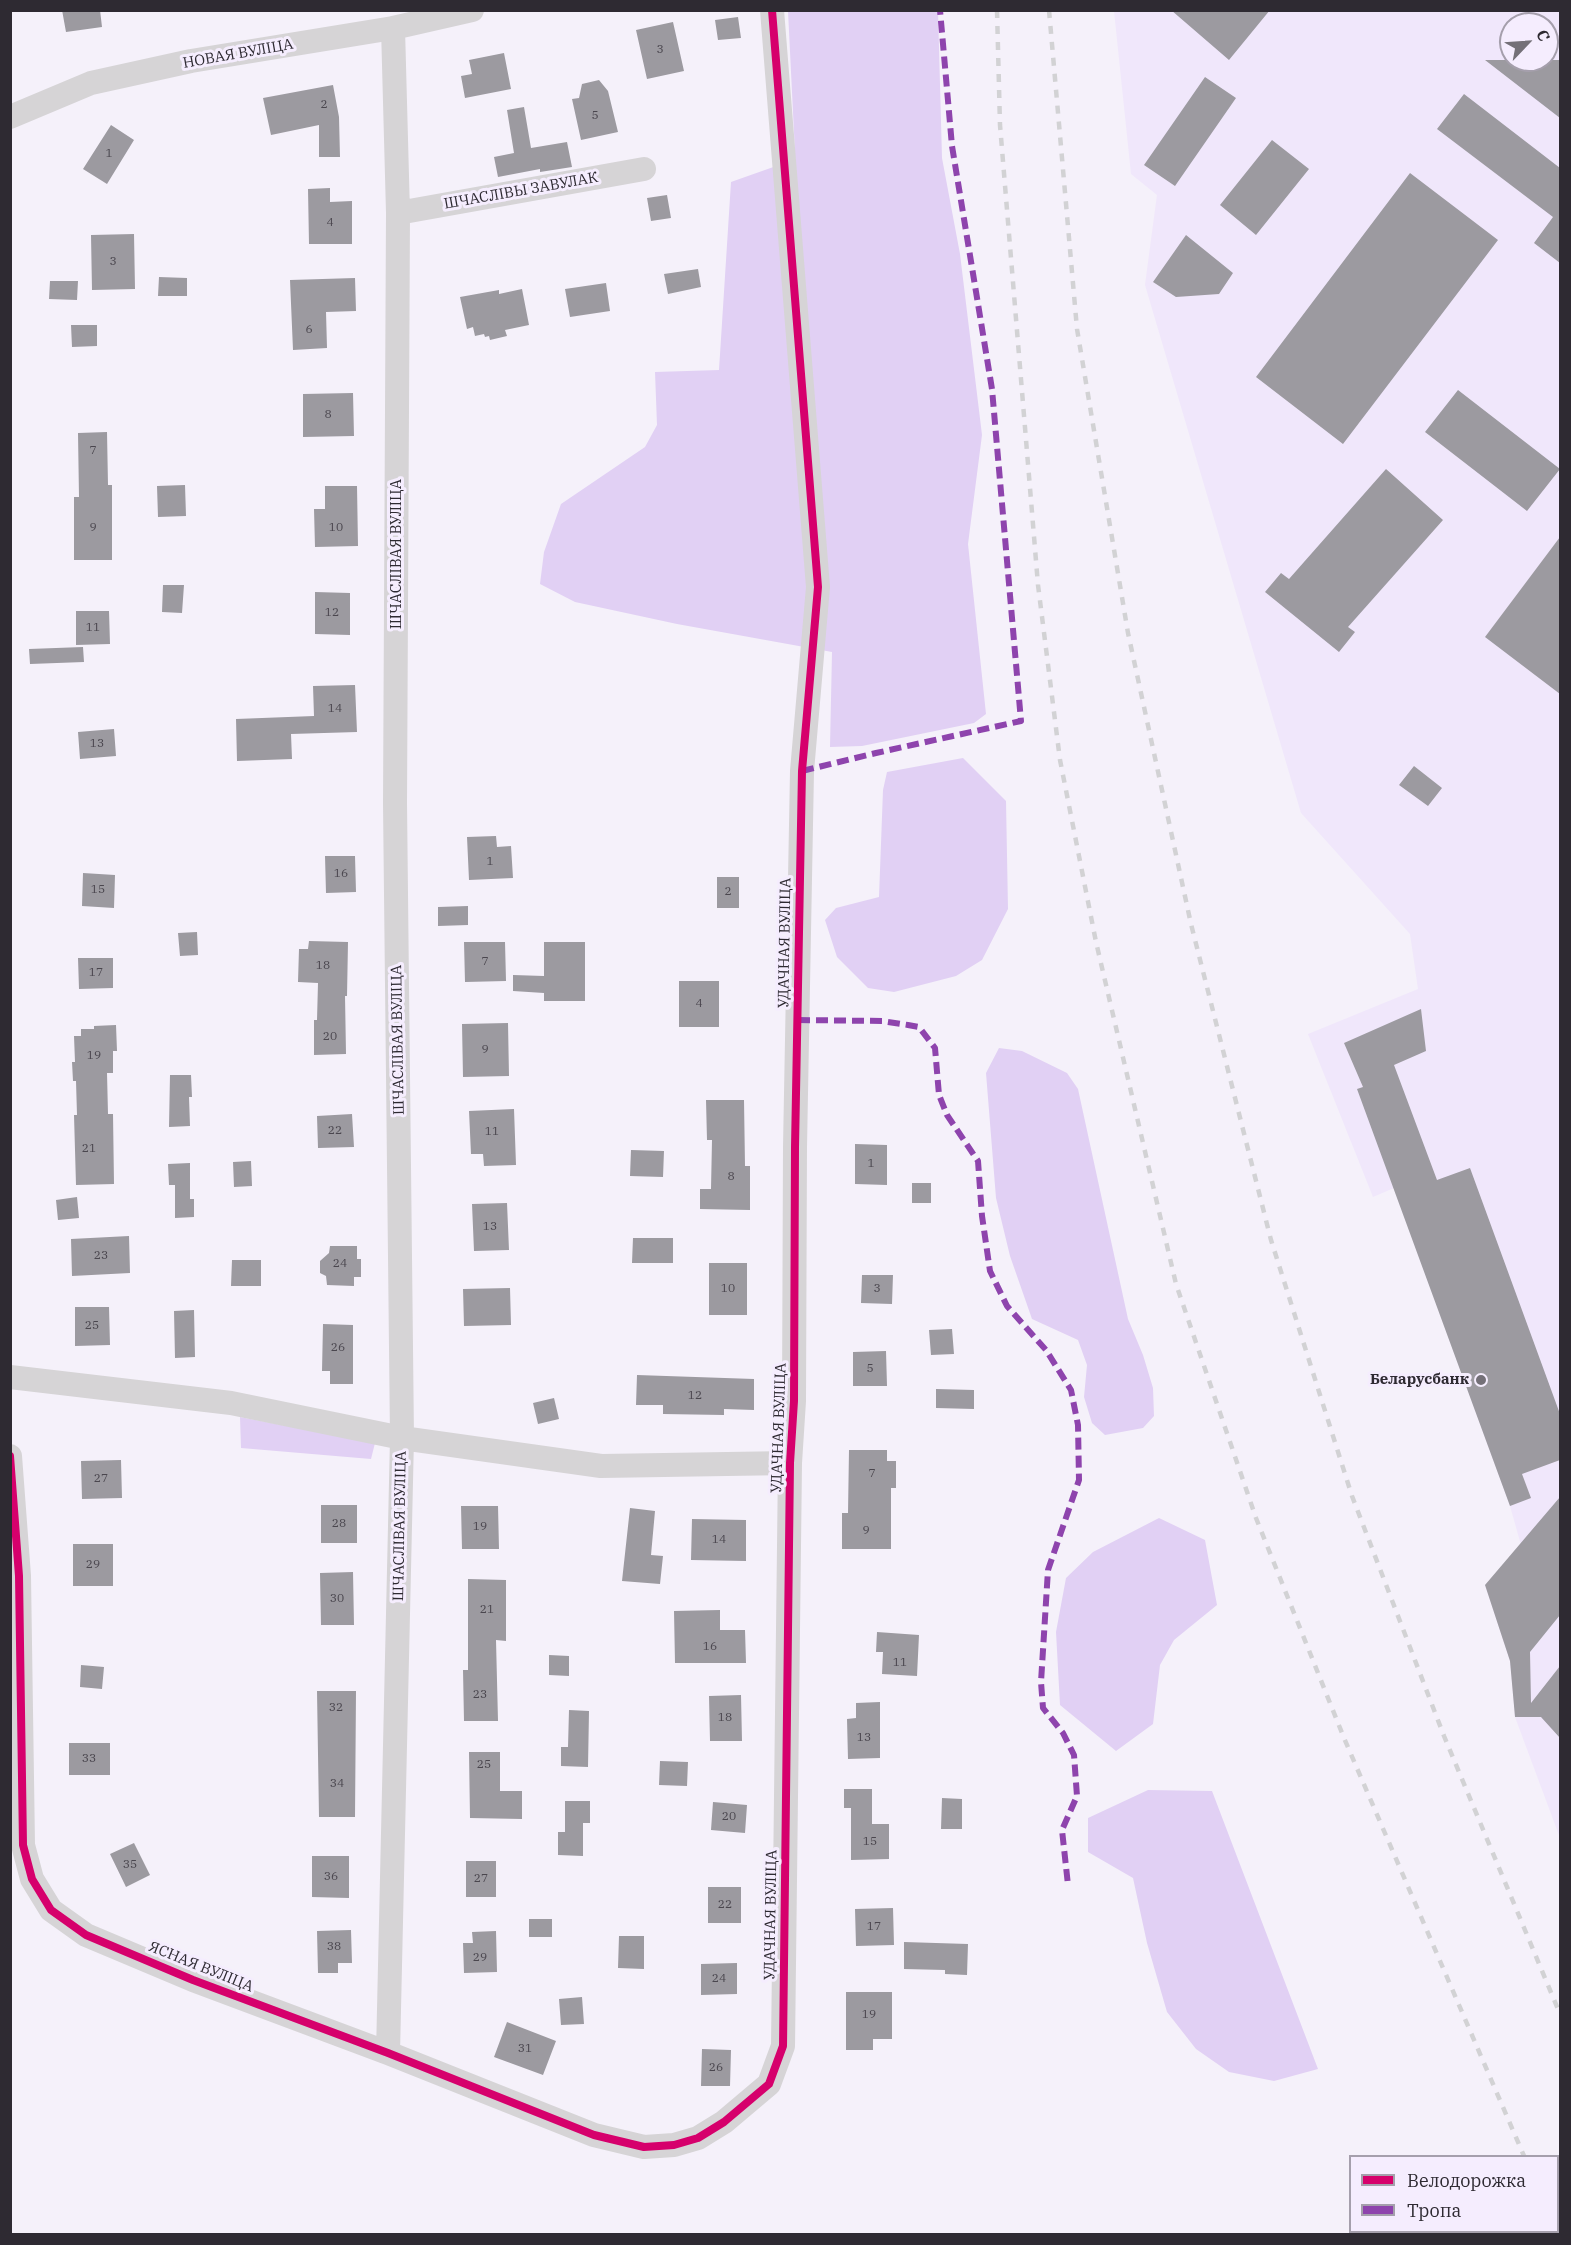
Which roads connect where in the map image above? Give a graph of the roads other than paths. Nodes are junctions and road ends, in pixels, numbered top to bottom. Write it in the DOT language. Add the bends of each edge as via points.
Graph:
graph roads {
  1 [pos="471,10"];
  2 [pos="772,10"];
  3 [pos="393,28"];
  4 [pos="10,117"];
  5 [pos="644,169"];
  6 [pos="398,213"];
  7 [pos="10,1377"];
  8 [pos="402,1438"];
  9 [pos="10,1456"];
  10 [pos="790,1462"];
  11 [pos="388,2053"];
  12 [pos="769,2084"];
  1 -- 3 [label="street, НОВАЯ ВУЛІЦА"];
  2 -- 10 [label="street, УДАЧНАЯ ВУЛІЦА" via="818,587 802,771"];
  3 -- 4 [label="street, НОВАЯ ВУЛІЦА" via="191,61 91,83"];
  3 -- 6 [label="street, ШЧАСЛІВАЯ ВУЛІЦА"];
  5 -- 6 [label="street, ШЧАСЛІВЫ ЗАВУЛАК"];
  6 -- 8 [label="street, ШЧАСЛІВАЯ ВУЛІЦА" via="395,803"];
  7 -- 8 [label="street" via="231,1403"];
  8 -- 10 [label="street" via="601,1466"];
  8 -- 11 [label="street, ШЧАСЛІВАЯ ВУЛІЦА"];
  9 -- 11 [label="street, ЯСНАЯ ВУЛІЦА" via="19,1576 23,1845 32,1878 51,1910 86,1935"];
  10 -- 12 [label="street, УДАЧНАЯ ВУЛІЦА" via="783,2046"];
  11 -- 12 [label="street, ЯСНАЯ ВУЛІЦА" via="594,2135 644,2147 698,2138 724,2122"];
}
